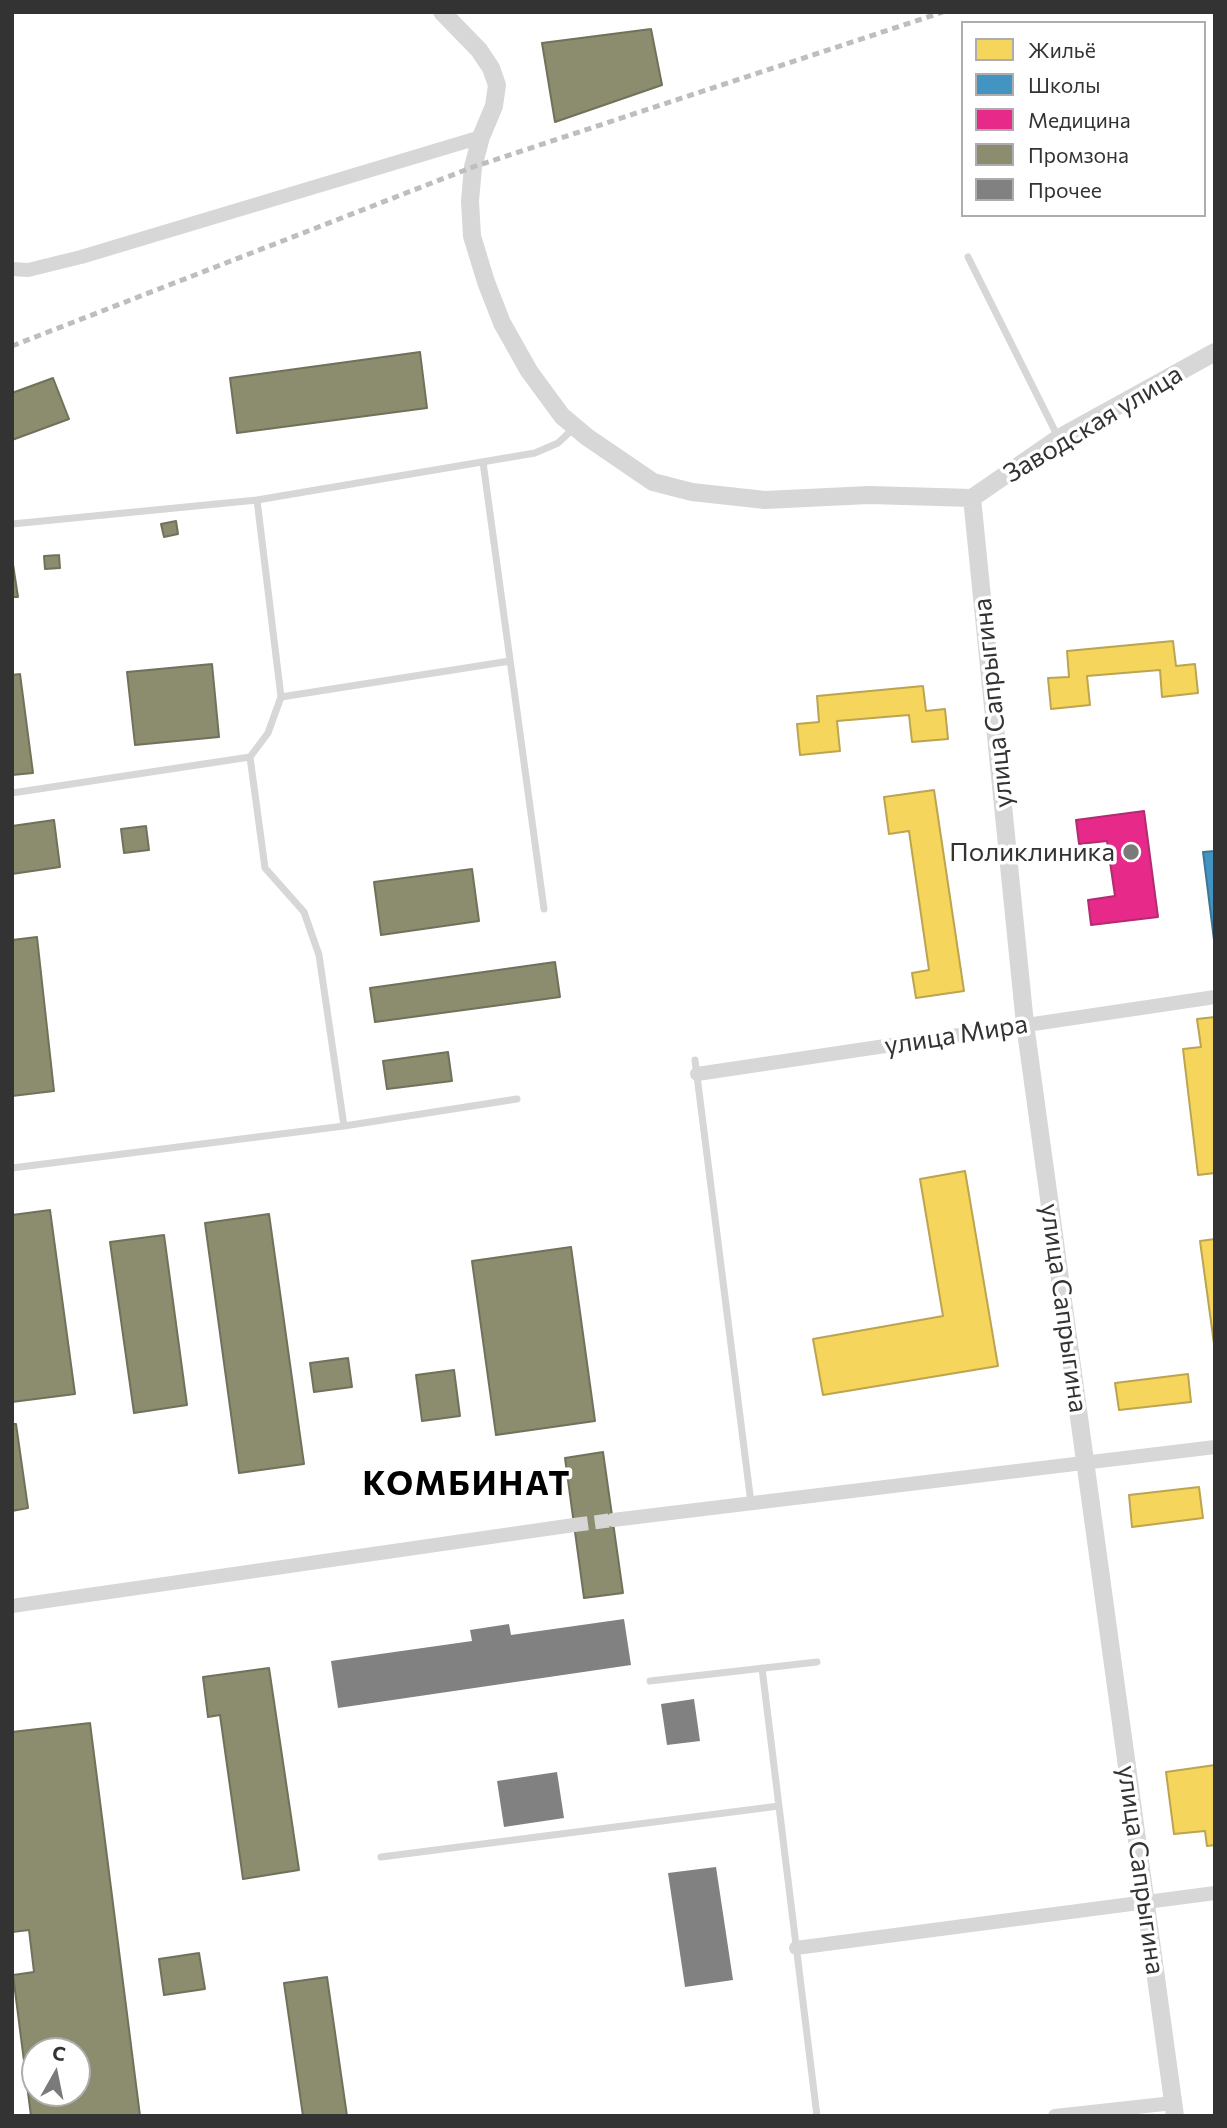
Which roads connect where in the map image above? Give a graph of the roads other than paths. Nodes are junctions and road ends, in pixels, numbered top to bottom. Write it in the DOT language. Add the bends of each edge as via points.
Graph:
graph roads {
  1 [pos="442,12"];
  2 [pos="481,137"];
  3 [pos="968,257"];
  4 [pos="12,269"];
  5 [pos="1215,352"];
  6 [pos="576,427"];
  7 [pos="1059,438"];
  8 [pos="483,462"];
  9 [pos="972,498"];
  10 [pos="257,500"];
  11 [pos="12,524"];
  12 [pos="510,661"];
  13 [pos="281,697"];
  14 [pos="250,757"];
  15 [pos="12,793"];
  16 [pos="544,909"];
  17 [pos="1215,997"];
  18 [pos="1025,1024"];
  19 [pos="696,1067"];
  20 [pos="517,1099"];
  21 [pos="344,1126"];
  22 [pos="12,1168"];
  23 [pos="1215,1447"];
  24 [pos="1086,1463"];
  25 [pos="751,1503"];
  26 [pos="613,1520"];
  27 [pos="574,1525"];
  28 [pos="12,1606"];
  29 [pos="817,1662"];
  30 [pos="762,1668"];
  31 [pos="650,1681"];
  32 [pos="779,1805"];
  33 [pos="381,1857"];
  34 [pos="1215,1893"];
  35 [pos="1145,1902"];
  36 [pos="796,1948"];
  37 [pos="1174,2109"];
  38 [pos="817,2116"];
  39 [pos="1055,2116"];
  1 -- 2 [label="street" via="491,68 496,85 494,106"];
  2 -- 4 [label="street" via="81,257 28,270"];
  2 -- 6 [label="street" via="472,167 470,201 472,236 486,282 529,371"];
  3 -- 7 [label="lane"];
  5 -- 7 [label="street, Заводская улица"];
  6 -- 8 [label="lane" via="558,443 535,453"];
  6 -- 9 [label="street" via="653,482 692,492 765,500 869,495"];
  7 -- 9 [label="street, Заводская улица"];
  8 -- 10 [label="lane"];
  8 -- 12 [label="lane"];
  9 -- 18 [label="street, улица Сапрыгина"];
  10 -- 11 [label="lane"];
  10 -- 13 [label="lane"];
  12 -- 13 [label="lane"];
  12 -- 16 [label="lane"];
  13 -- 14 [label="lane" via="268,733"];
  14 -- 15 [label="lane"];
  14 -- 21 [label="lane" via="265,868 304,912 319,955"];
  17 -- 18 [label="street, улица Мира"];
  18 -- 19 [label="street, улица Мира"];
  18 -- 24 [label="street, улица Сапрыгина"];
  19 -- 25 [label="lane"];
  20 -- 21 [label="lane"];
  21 -- 22 [label="lane"];
  23 -- 24 [label="street"];
  24 -- 25 [label="street"];
  24 -- 35 [label="street, улица Сапрыгина"];
  25 -- 26 [label="street"];
  27 -- 28 [label="street"];
  29 -- 30 [label="lane"];
  30 -- 31 [label="lane"];
  30 -- 32 [label="lane"];
  32 -- 33 [label="lane"];
  32 -- 36 [label="lane"];
  34 -- 35 [label="street"];
  35 -- 36 [label="street"];
  35 -- 37 [label="street, улица Сапрыгина"];
  36 -- 38 [label="lane"];
  37 -- 39 [label="street"];
}
